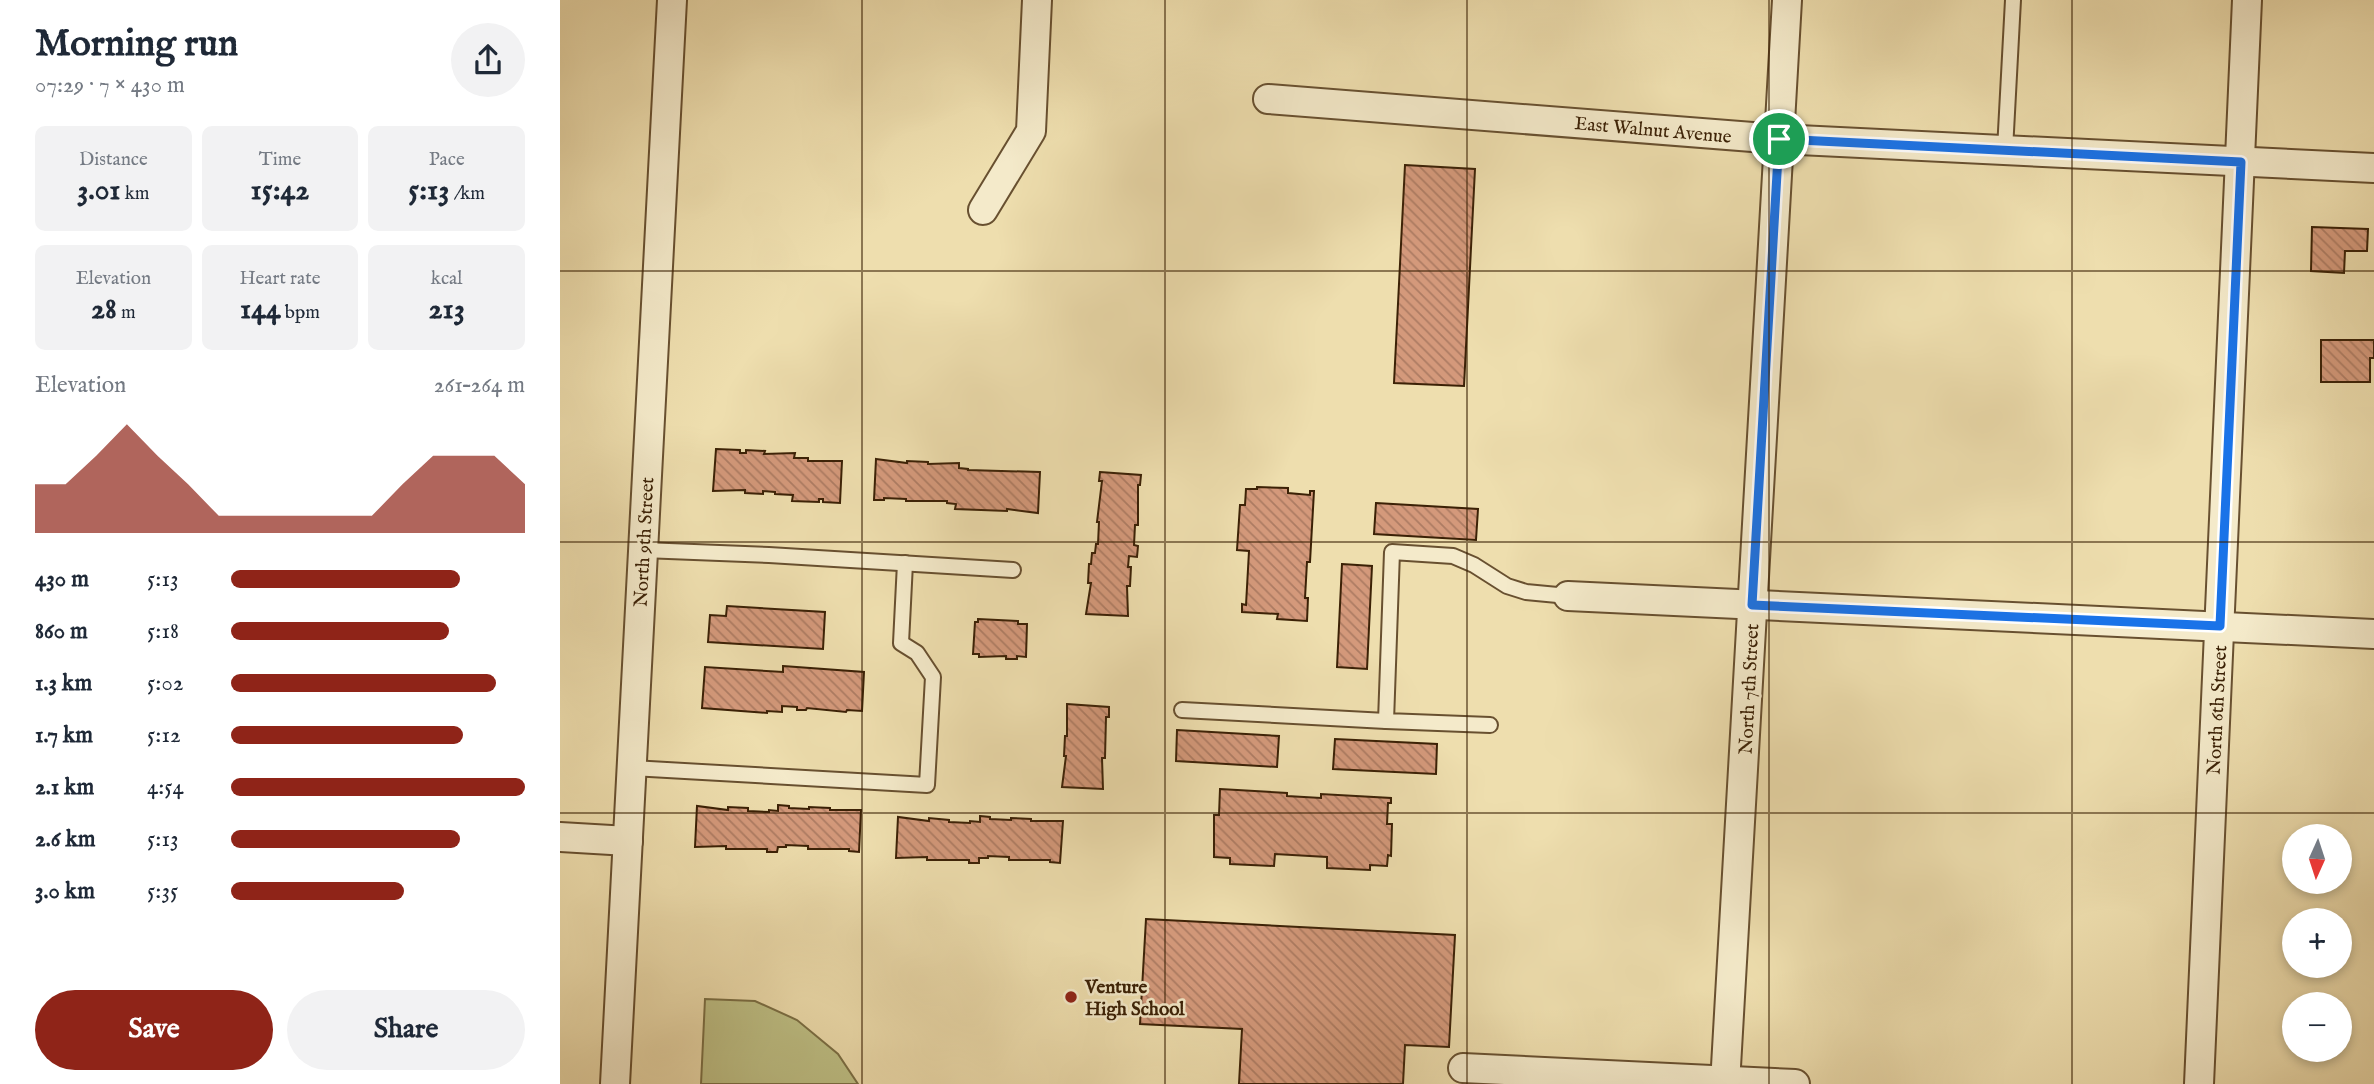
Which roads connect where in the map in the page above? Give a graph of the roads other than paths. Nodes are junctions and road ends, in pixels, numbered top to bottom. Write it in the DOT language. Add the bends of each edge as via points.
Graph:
graph roads {
  1 [pos="672,0"];
  2 [pos="1037,0"];
  3 [pos="1787,0"];
  4 [pos="2013,0"];
  5 [pos="2247,0"];
  6 [pos="1268,99"];
  7 [pos="1779,139"];
  8 [pos="2004,150"];
  9 [pos="2241,162"];
  10 [pos="2374,168"];
  11 [pos="983,210"];
  12 [pos="643,550"];
  13 [pos="905,563"];
  14 [pos="1013,570"];
  15 [pos="1568,596"];
  16 [pos="1752,605"];
  17 [pos="2220,626"];
  18 [pos="2374,634"];
  19 [pos="1182,710"];
  20 [pos="1385,721"];
  21 [pos="1490,725"];
  22 [pos="632,768"];
  23 [pos="560,837"];
  24 [pos="628,841"];
  25 [pos="1463,1068"];
  26 [pos="1726,1082"];
  27 [pos="615,1084"];
  28 [pos="1795,1084"];
  29 [pos="2200,1084"];
  1 -- 12 [label="street, North 9th Street"];
  2 -- 11 [label="street" via="1031,131"];
  3 -- 7 [label="street, North 7th Street"];
  4 -- 8 [label="lane"];
  5 -- 9 [label="street, North 6th Street"];
  6 -- 7 [label="street, East Walnut Avenue"];
  7 -- 8 [label="street, East Walnut Avenue"];
  7 -- 16 [label="street, North 7th Street"];
  8 -- 9 [label="street, East Walnut Avenue"];
  9 -- 10 [label="street, East Walnut Avenue"];
  9 -- 17 [label="street, North 6th Street"];
  12 -- 13 [label="lane"];
  12 -- 22 [label="street, North 9th Street"];
  13 -- 14 [label="lane"];
  13 -- 22 [label="lane" via="901,643 917,653 933,677 927,785"];
  15 -- 16 [label="street"];
  15 -- 20 [label="lane" via="1507,586 1452,556 1392,552"];
  16 -- 17 [label="street"];
  16 -- 26 [label="street, North 7th Street"];
  17 -- 18 [label="street"];
  17 -- 29 [label="street, North 6th Street"];
  19 -- 20 [label="lane"];
  20 -- 21 [label="lane"];
  22 -- 24 [label="street, North 9th Street"];
  23 -- 24 [label="street"];
  24 -- 27 [label="street, North 9th Street"];
  25 -- 26 [label="street"];
  26 -- 28 [label="street"];
}
